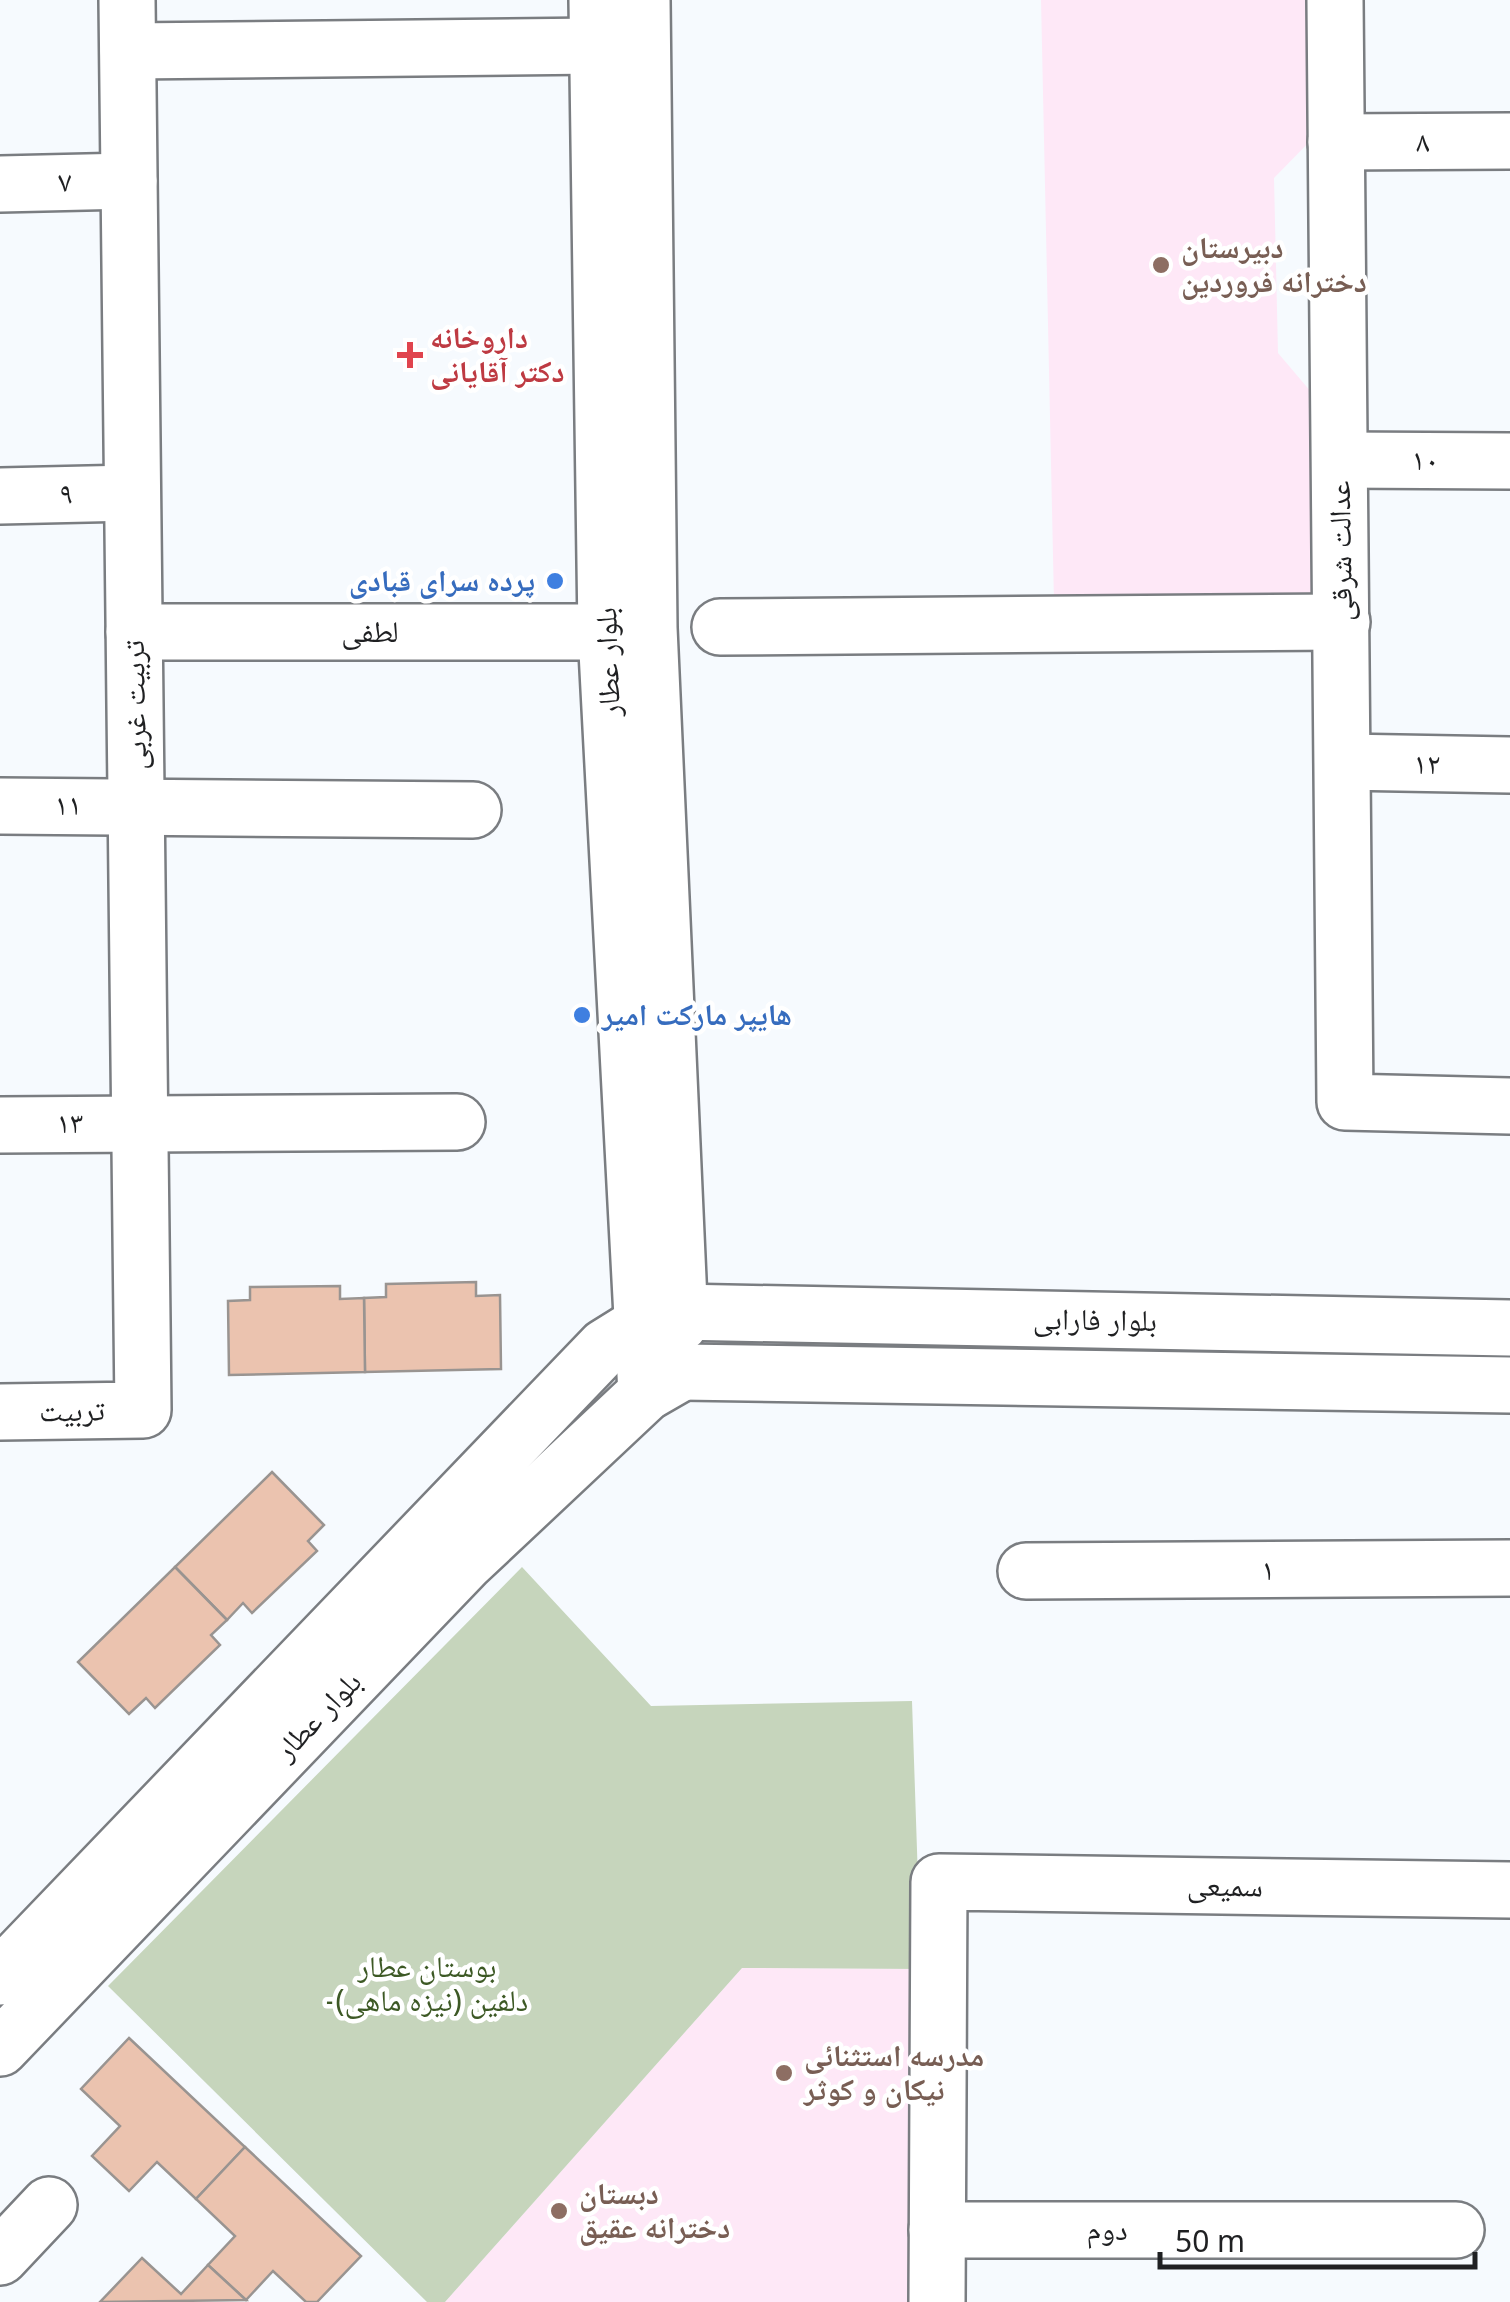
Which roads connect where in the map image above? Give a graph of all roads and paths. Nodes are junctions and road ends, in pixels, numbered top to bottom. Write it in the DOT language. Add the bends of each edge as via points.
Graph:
graph roads {
  1 [pos="642,0"];
  2 [pos="1334,0"];
  3 [pos="597,23"];
  4 [pos="127,26"];
  5 [pos="1510,141"];
  6 [pos="1336,142"];
  7 [pos="129,181"];
  8 [pos="0,184"];
  9 [pos="1340,460"];
  10 [pos="1510,461"];
  11 [pos="132,493"];
  12 [pos="0,496"];
  13 [pos="1342,622"];
  14 [pos="720,627"];
  15 [pos="134,632"];
  16 [pos="606,632"];
  17 [pos="1344,762"];
  18 [pos="1510,766"];
  19 [pos="136,804"];
  20 [pos="0,806"];
  21 [pos="473,810"];
  22 [pos="1510,1106"];
  23 [pos="140,1122"];
  24 [pos="456,1122"];
  25 [pos="0,1124"];
  26 [pos="660,1318"];
  27 [pos="1510,1328"];
  28 [pos="664,1382"];
  29 [pos="1510,1385"];
  30 [pos="143,1410"];
  31 [pos="0,1412"];
  32 [pos="1510,1568"];
  33 [pos="1026,1571"];
  34 [pos="1510,1890"];
  35 [pos="0,1977"];
  36 [pos="0,2048"];
  37 [pos="49,2204"];
  38 [pos="937,2230"];
  39 [pos="1456,2230"];
  40 [pos="0,2257"];
  41 [pos="937,2302"];
  1 -- 26 [label="street, بلوار عطار"];
  2 -- 6 [label="street, عدالت شرقی"];
  3 -- 4 [label="street"];
  3 -- 16 [label="street, بلوار عطار"];
  4 -- 7 [label="street, تربیت غربی"];
  5 -- 6 [label="street, ۸"];
  6 -- 9 [label="street, عدالت شرقی"];
  7 -- 8 [label="street, ۷"];
  7 -- 11 [label="street, تربیت غربی"];
  9 -- 10 [label="street, ۱۰"];
  9 -- 13 [label="street, عدالت شرقی"];
  11 -- 12 [label="street, ۹"];
  11 -- 15 [label="street, تربیت غربی"];
  13 -- 14 [label="street"];
  13 -- 17 [label="street, عدالت شرقی"];
  15 -- 16 [label="street, لطفی"];
  15 -- 19 [label="street, تربیت غربی"];
  16 -- 26 [label="street, بلوار عطار"];
  17 -- 18 [label="street, ۱۲"];
  17 -- 22 [label="street, عدالت شرقی" via="1345,1102"];
  19 -- 20 [label="street, ۱۱"];
  19 -- 21 [label="street, ۱۱"];
  19 -- 23 [label="street, تربیت غربی"];
  23 -- 24 [label="street, ۱۳"];
  23 -- 25 [label="street, ۱۳"];
  23 -- 30 [label="street, تربیت غربی"];
  26 -- 27 [label="street, بلوار فارابی"];
  26 -- 28 [label="street, بلوار عطار"];
  26 -- 35 [label="street, بلوار عطار" via="605,1346"];
  28 -- 29 [label="street, بلوار فارابی"];
  28 -- 36 [label="street, بلوار عطار" via="465,1562"];
  30 -- 31 [label="street, تربیت"];
  32 -- 33 [label="street, ۱"];
  34 -- 38 [label="street, سمیعی" via="939,1882"];
  37 -- 40 [label="street"];
  38 -- 39 [label="street, دوم"];
  38 -- 41 [label="street"];
}
